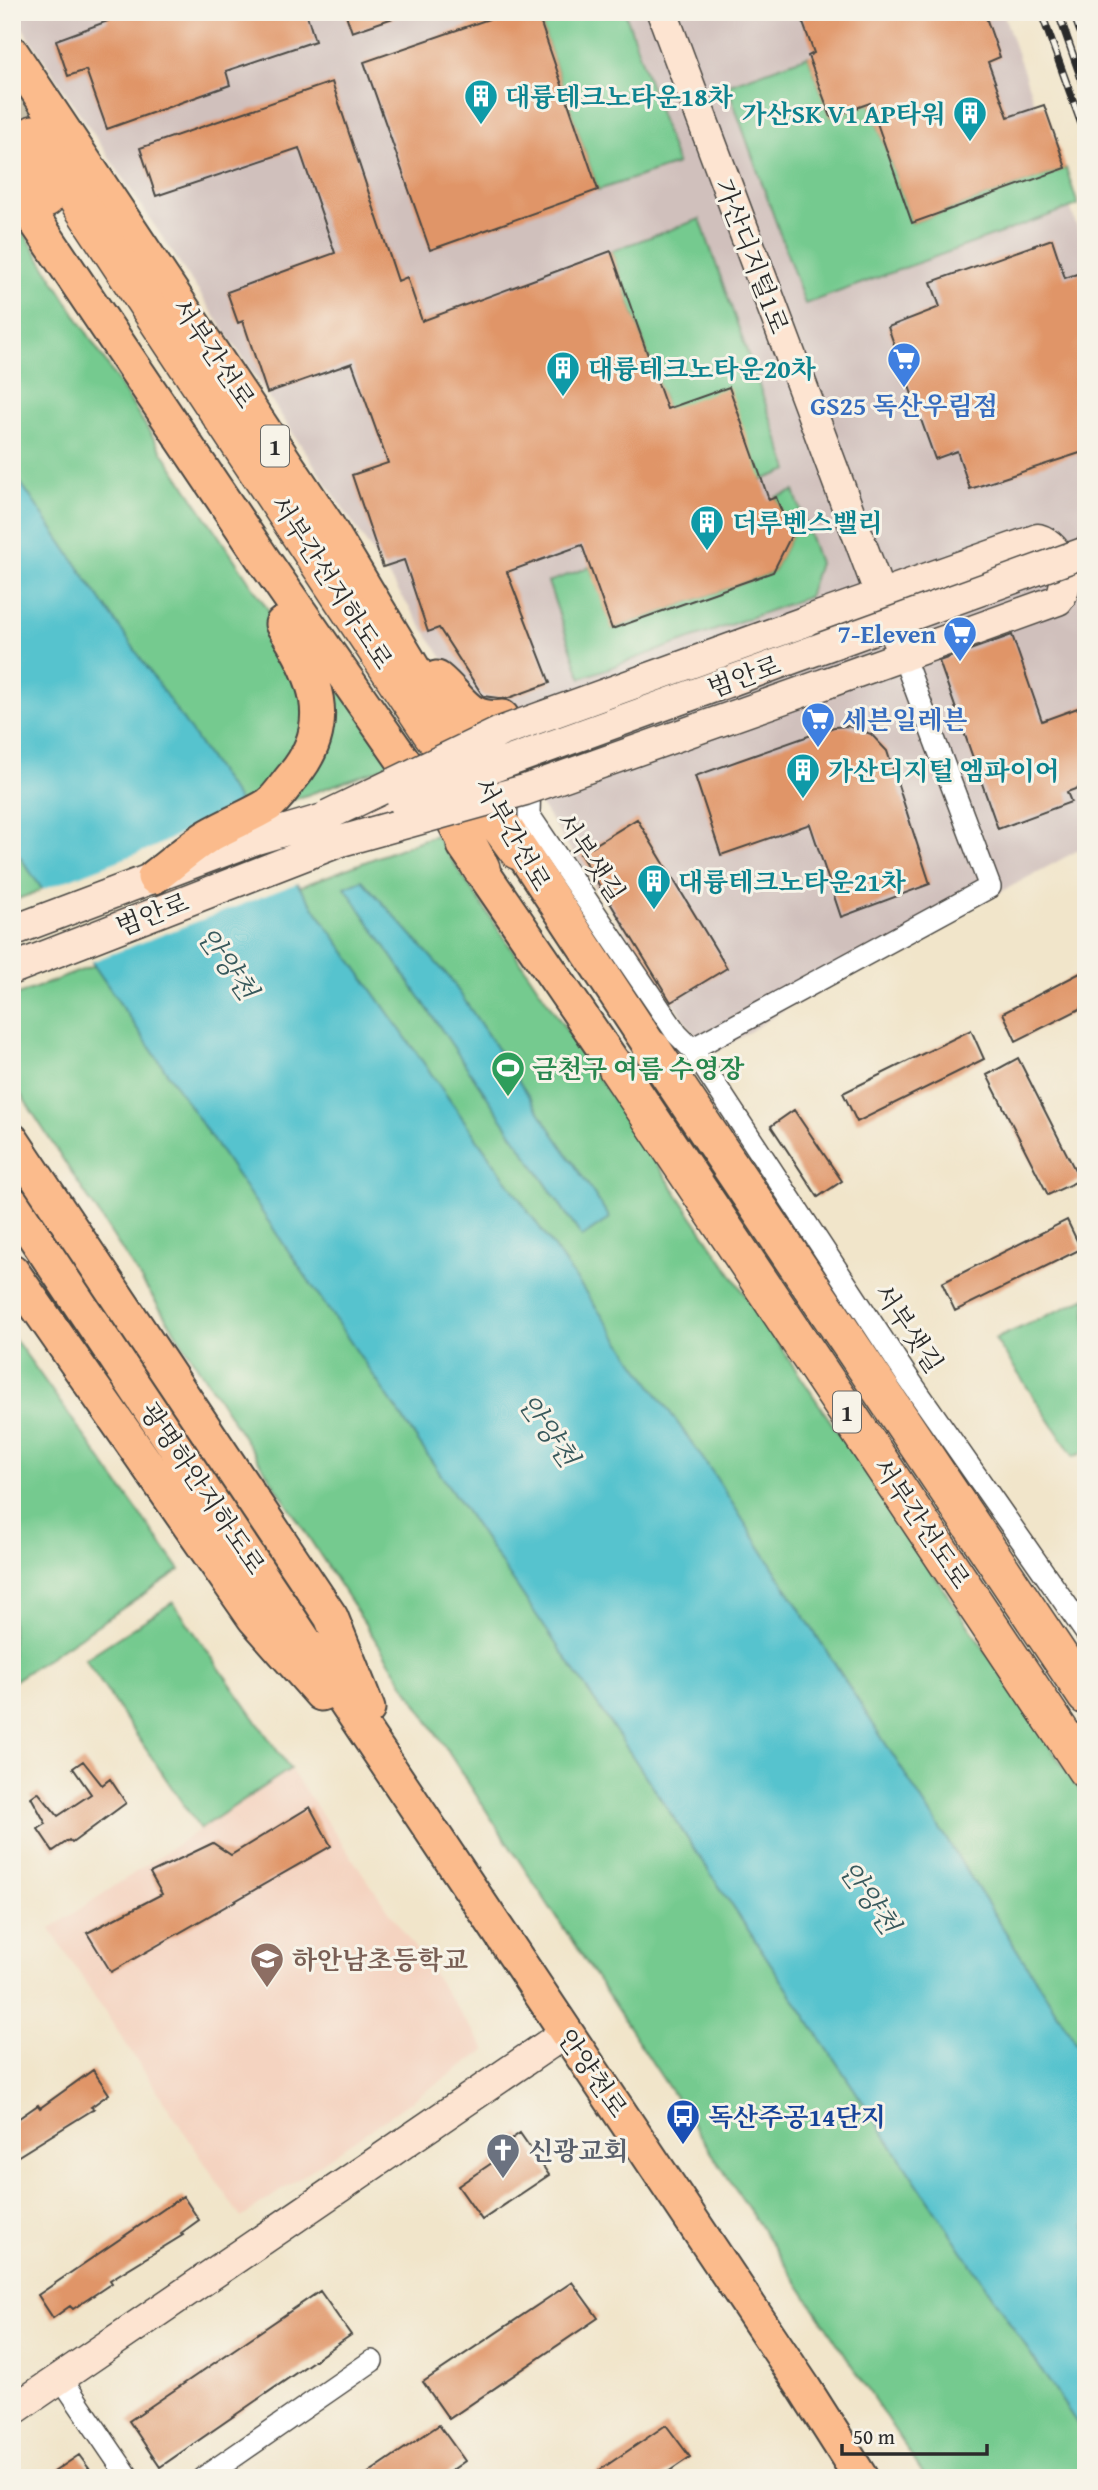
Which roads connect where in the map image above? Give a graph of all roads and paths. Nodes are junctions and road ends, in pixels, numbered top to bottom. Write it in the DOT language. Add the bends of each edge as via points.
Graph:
graph roads {
  1 [pos="662,12"];
  2 [pos="12,53"];
  3 [pos="24,142"];
  4 [pos="15,190"];
  5 [pos="1086,552"];
  6 [pos="880,594"];
  7 [pos="403,651"];
  8 [pos="903,656"];
  9 [pos="502,717"];
  10 [pos="334,828"];
  11 [pos="518,851"];
  12 [pos="481,868"];
  13 [pos="155,877"];
  14 [pos="12,931"];
  15 [pos="12,969"];
  16 [pos="652,1049"];
  17 [pos="692,1049"];
  18 [pos="617,1068"];
  19 [pos="12,1140"];
  20 [pos="12,1203"];
  21 [pos="12,1271"];
  22 [pos="1086,1633"];
  23 [pos="1086,1696"];
  24 [pos="1083,1764"];
  25 [pos="394,1773"];
  26 [pos="565,2033"];
  27 [pos="372,2361"];
  28 [pos="61,2378"];
  29 [pos="12,2411"];
  30 [pos="129,2478"];
  31 [pos="203,2478"];
  32 [pos="861,2478"];
  1 -- 6 [label="main road, 가산디지털1로"];
  2 -- 7 [label="main road, 서부간선로 / 1" via="327,523"];
  3 -- 11 [label="highway, 서부간선지하도로" via="430,731"];
  3 -- 12 [label="highway, 서부간선지하도로" via="415,745"];
  4 -- 12 [label="main road, 서부간선로 / 1" via="303,618"];
  4 -- 13 [label="main road" via="33,229 301,653 314,681 316,731 302,766 270,803 209,835"];
  5 -- 10 [label="main road, 범안로, bridge"];
  6 -- 8 [label="main road, 가산디지털1로"];
  6 -- 8 [label="main road" via="1038,538 1055,550 1065,578 1064,593 1058,600"];
  6 -- 10 [label="main road, bridge" via="500,732"];
  7 -- 9 [label="main road" via="453,691 472,714 486,719"];
  7 -- 11 [label="main road, 서부간선로 / 1" via="456,734"];
  8 -- 10 [label="main road, bridge" via="526,790"];
  8 -- 17 [label="street" via="989,887"];
  9 -- 17 [label="street, 서부샛길" via="530,771 529,815 677,1034"];
  10 -- 13 [label="main road, 범안로"];
  10 -- 15 [label="main road, 범안로"];
  11 -- 16 [label="main road, 서부간선로 / 1"];
  12 -- 18 [label="main road, 서부간선로 / 1"];
  13 -- 14 [label="main road, 범안로"];
  16 -- 23 [label="highway, 서부간선도로 / 1"];
  17 -- 22 [label="street, 서부샛길" via="906,1375"];
  18 -- 24 [label="highway, 서부간선도로 / 1"];
  19 -- 25 [label="main road" via="331,1617"];
  20 -- 25 [label="main road, 광명하안지하도로"];
  21 -- 25 [label="main road" via="254,1618"];
  25 -- 26 [label="main road, 안양천로"];
  26 -- 28 [label="main road"];
  26 -- 32 [label="main road, 안양천로"];
  27 -- 31 [label="street"];
  28 -- 29 [label="main road"];
  28 -- 30 [label="street"];
}
